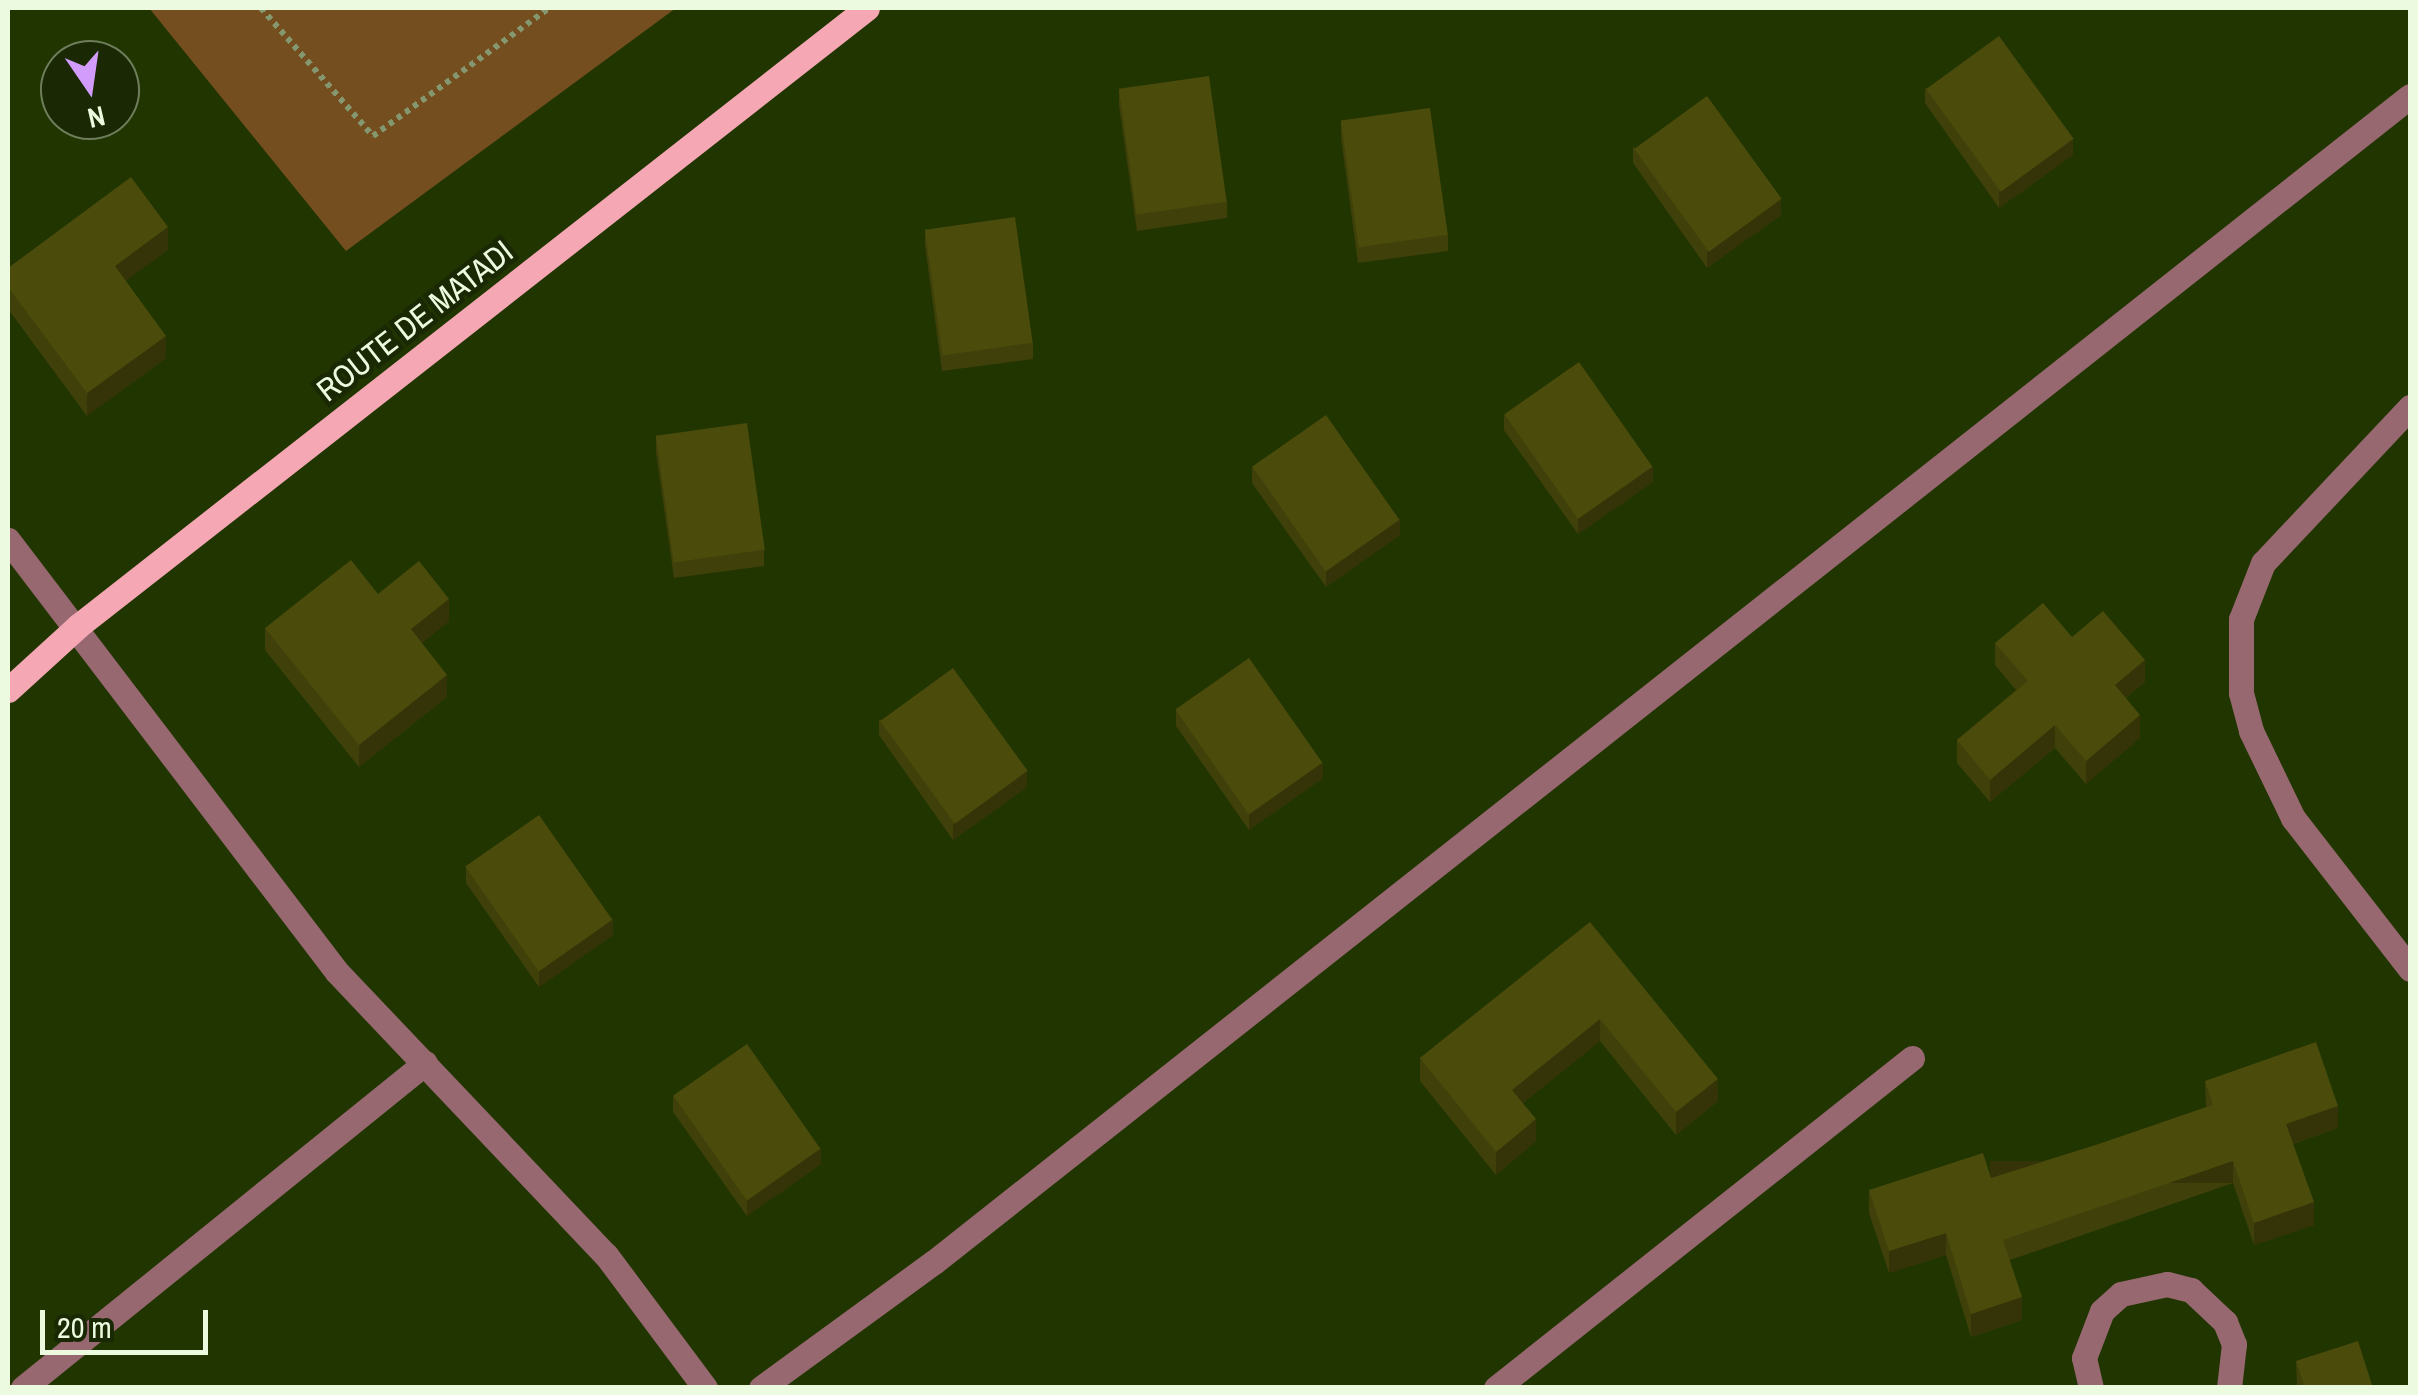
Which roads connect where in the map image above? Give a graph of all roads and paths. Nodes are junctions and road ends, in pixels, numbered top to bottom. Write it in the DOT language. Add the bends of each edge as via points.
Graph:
graph roads {
  1 [pos="261,8"];
  2 [pos="549,8"];
  3 [pos="867,8"];
  4 [pos="2410,96"];
  5 [pos="2410,407"];
  6 [pos="8,540"];
  7 [pos="78,626"];
  8 [pos="8,690"];
  9 [pos="2410,969"];
  10 [pos="1912,1058"];
  11 [pos="425,1063"];
  12 [pos="2085,1386"];
  13 [pos="23,1388"];
  14 [pos="705,1388"];
  15 [pos="761,1388"];
  16 [pos="1496,1388"];
  17 [pos="2229,1388"];
  1 -- 2 [label="path" via="373,136"];
  3 -- 7 [label="main road, ROUTE DE MATADI"];
  4 -- 15 [label="street" via="934,1262"];
  5 -- 9 [label="street" via="2263,563 2242,619 2241,694 2251,731 2293,818"];
  6 -- 7 [label="street"];
  7 -- 8 [label="main road, ROUTE DE MATADI"];
  7 -- 11 [label="street" via="337,972"];
  10 -- 16 [label="street"];
  11 -- 13 [label="street"];
  11 -- 14 [label="street" via="606,1254"];
  12 -- 17 [label="street" via="2086,1346 2102,1311 2121,1294 2167,1284 2191,1290 2225,1322 2234,1344"];
}
